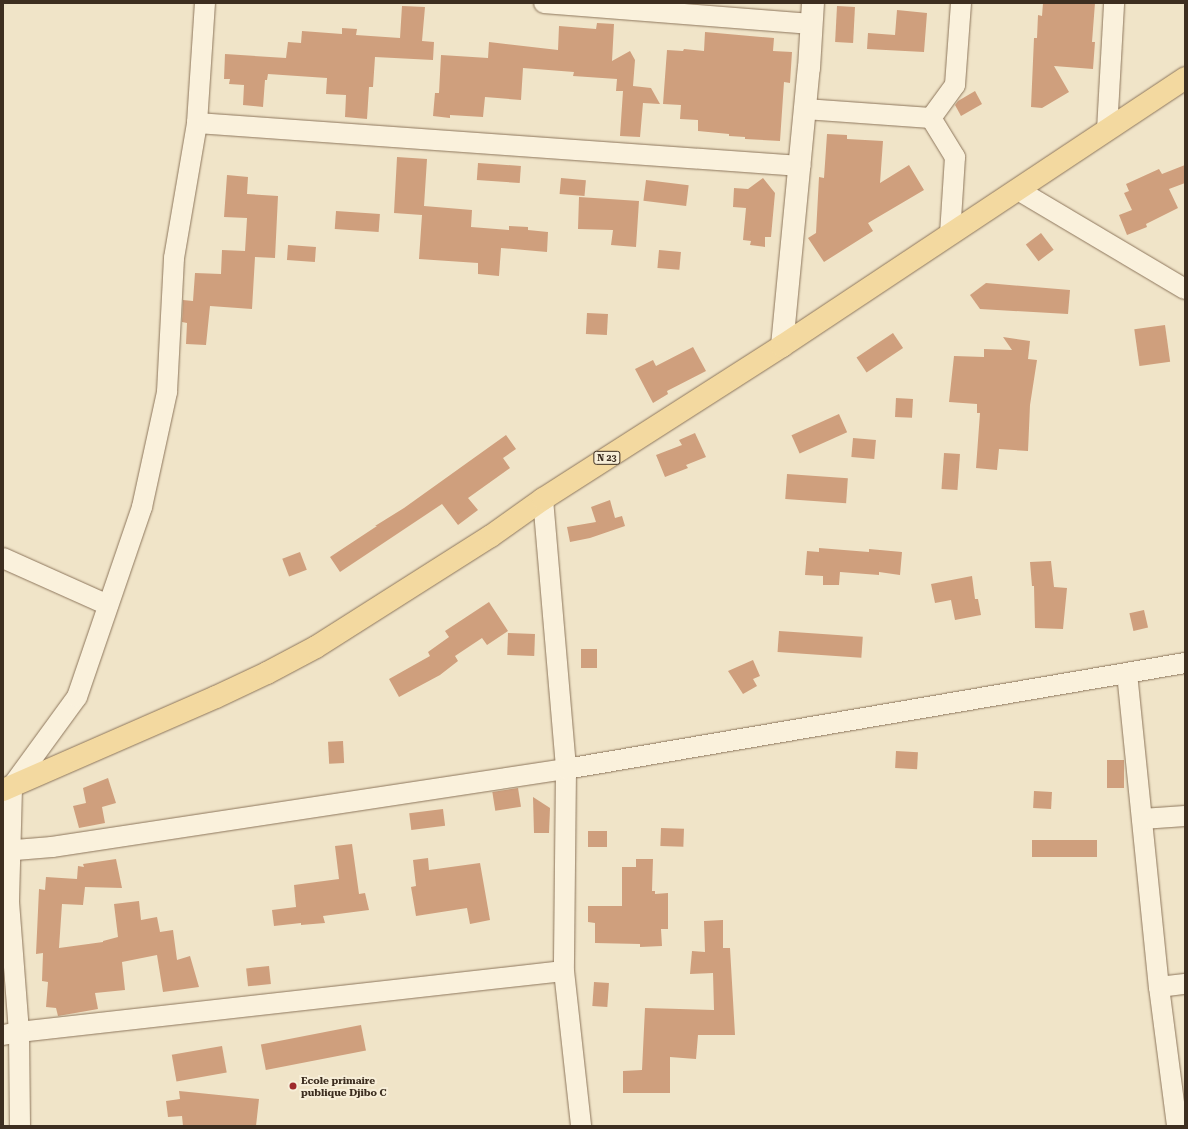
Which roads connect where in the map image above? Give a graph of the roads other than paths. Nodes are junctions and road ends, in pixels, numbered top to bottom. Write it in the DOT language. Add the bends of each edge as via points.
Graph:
graph roads {
  1 [pos="205,3"];
  2 [pos="544,3"];
  3 [pos="961,3"];
  4 [pos="1114,3"];
  5 [pos="812,13"];
  6 [pos="1185,78"];
  7 [pos="805,109"];
  8 [pos="931,118"];
  9 [pos="197,123"];
  10 [pos="1107,130"];
  11 [pos="800,166"];
  12 [pos="1018,190"];
  13 [pos="950,235"];
  14 [pos="1185,289"];
  15 [pos="782,346"];
  16 [pos="543,499"];
  17 [pos="3,558"];
  18 [pos="108,605"];
  19 [pos="1185,663"];
  20 [pos="1127,673"];
  21 [pos="566,769"];
  22 [pos="8,788"];
  23 [pos="1185,816"];
  24 [pos="1142,819"];
  25 [pos="6,851"];
  26 [pos="564,971"];
  27 [pos="1185,984"];
  28 [pos="1159,987"];
  29 [pos="11,1033"];
  30 [pos="20,1126"];
  31 [pos="581,1126"];
  32 [pos="1177,1126"];
  1 -- 9 [label="street"];
  2 -- 5 [label="street"];
  3 -- 8 [label="street" via="955,85"];
  4 -- 10 [label="street"];
  5 -- 7 [label="street"];
  6 -- 10 [label="main road, N 23"];
  7 -- 8 [label="street"];
  7 -- 11 [label="street"];
  8 -- 13 [label="street" via="955,157"];
  9 -- 11 [label="street"];
  9 -- 18 [label="street" via="174,258 166,392 142,507"];
  10 -- 12 [label="main road, N 23"];
  11 -- 15 [label="street"];
  12 -- 13 [label="main road, N 23"];
  12 -- 14 [label="street"];
  13 -- 15 [label="main road, N 23"];
  15 -- 16 [label="main road, N 23"];
  16 -- 21 [label="street"];
  16 -- 22 [label="main road, N 23" via="485,540 316,646 267,673"];
  17 -- 18 [label="street"];
  18 -- 22 [label="street" via="77,697"];
  19 -- 20 [label="street"];
  20 -- 21 [label="street"];
  20 -- 24 [label="street"];
  21 -- 25 [label="street" via="52,847"];
  21 -- 26 [label="street"];
  22 -- 25 [label="street"];
  23 -- 24 [label="street"];
  24 -- 28 [label="street"];
  25 -- 29 [label="street"];
  26 -- 29 [label="street"];
  26 -- 31 [label="street"];
  27 -- 28 [label="street"];
  28 -- 32 [label="street"];
  29 -- 30 [label="street"];
}
